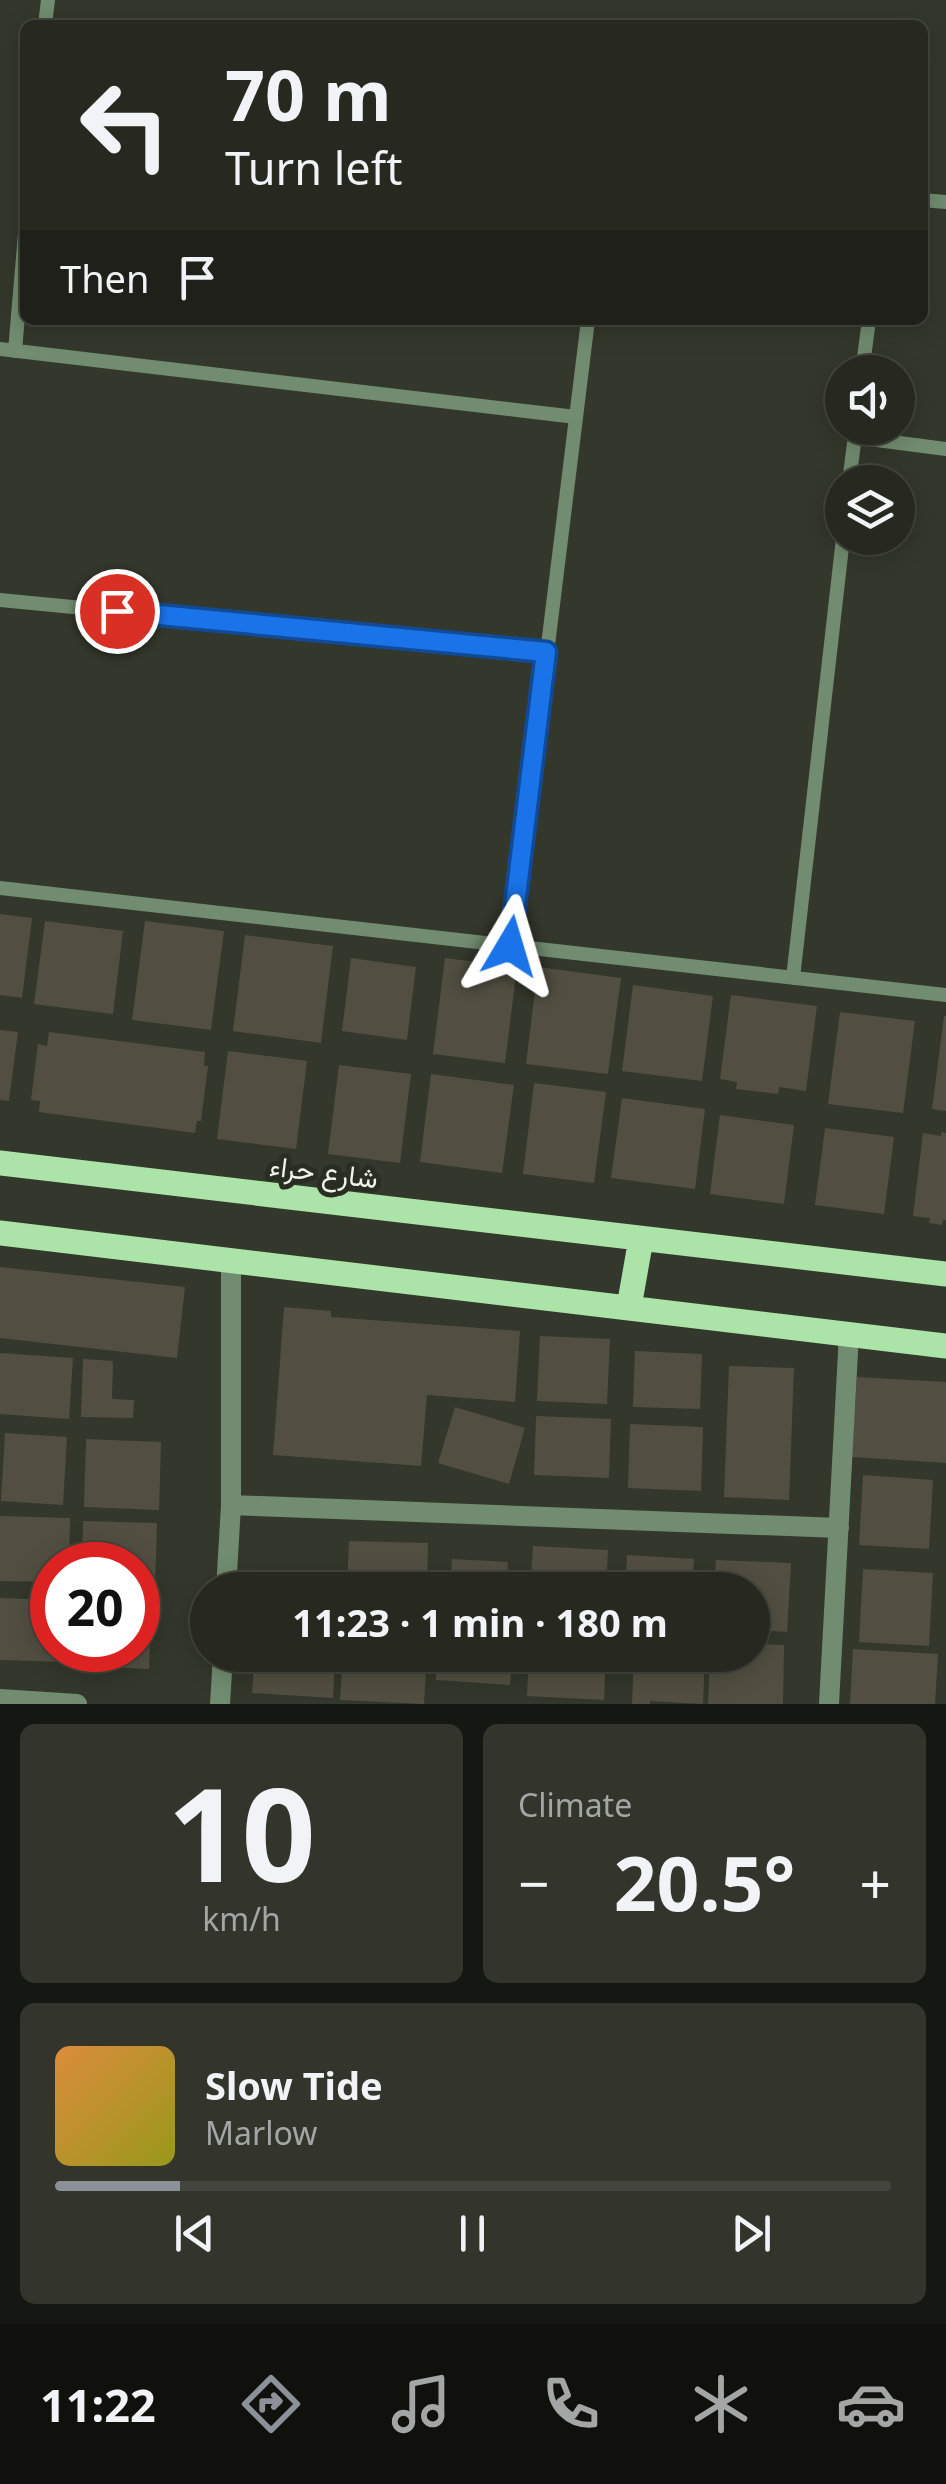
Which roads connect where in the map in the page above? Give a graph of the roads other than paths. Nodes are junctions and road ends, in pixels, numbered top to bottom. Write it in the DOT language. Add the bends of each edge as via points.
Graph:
graph roads {
  1 [pos="20,268"];
  2 [pos="587,325"];
  3 [pos="868,325"];
  4 [pos="8,350"];
  5 [pos="864,355"];
  6 [pos="576,417"];
  7 [pos="915,443"];
  8 [pos="946,449"];
  9 [pos="841,555"];
  10 [pos="0,600"];
  11 [pos="546,652"];
  12 [pos="0,888"];
  13 [pos="510,946"];
  14 [pos="793,978"];
  15 [pos="946,995"];
  16 [pos="0,1162"];
  17 [pos="0,1234"];
  18 [pos="641,1240"];
  19 [pos="231,1260"];
  20 [pos="946,1274"];
  21 [pos="629,1307"];
  22 [pos="850,1334"];
  23 [pos="946,1346"];
  24 [pos="231,1505"];
  25 [pos="838,1528"];
  26 [pos="227,1572"];
  27 [pos="221,1672"];
  28 [pos="0,1699"];
  29 [pos="77,1704"];
  30 [pos="220,1704"];
  31 [pos="828,1704"];
  1 -- 4 [label="lane"];
  2 -- 6 [label="lane"];
  3 -- 5 [label="lane"];
  4 -- 6 [label="lane"];
  6 -- 11 [label="lane"];
  7 -- 8 [label="lane"];
  9 -- 14 [label="lane"];
  10 -- 11 [label="lane"];
  11 -- 13 [label="lane"];
  12 -- 13 [label="lane"];
  13 -- 14 [label="lane"];
  14 -- 15 [label="lane"];
  16 -- 18 [label="main road, شارع حراء"];
  17 -- 19 [label="main road"];
  18 -- 20 [label="main road, شارع حراء"];
  18 -- 21 [label="main road"];
  19 -- 21 [label="main road"];
  19 -- 24 [label="street"];
  21 -- 22 [label="main road"];
  22 -- 23 [label="main road"];
  22 -- 25 [label="street"];
  24 -- 25 [label="street"];
  24 -- 26 [label="street"];
  25 -- 31 [label="street"];
  27 -- 30 [label="street"];
  28 -- 29 [label="street"];
}
